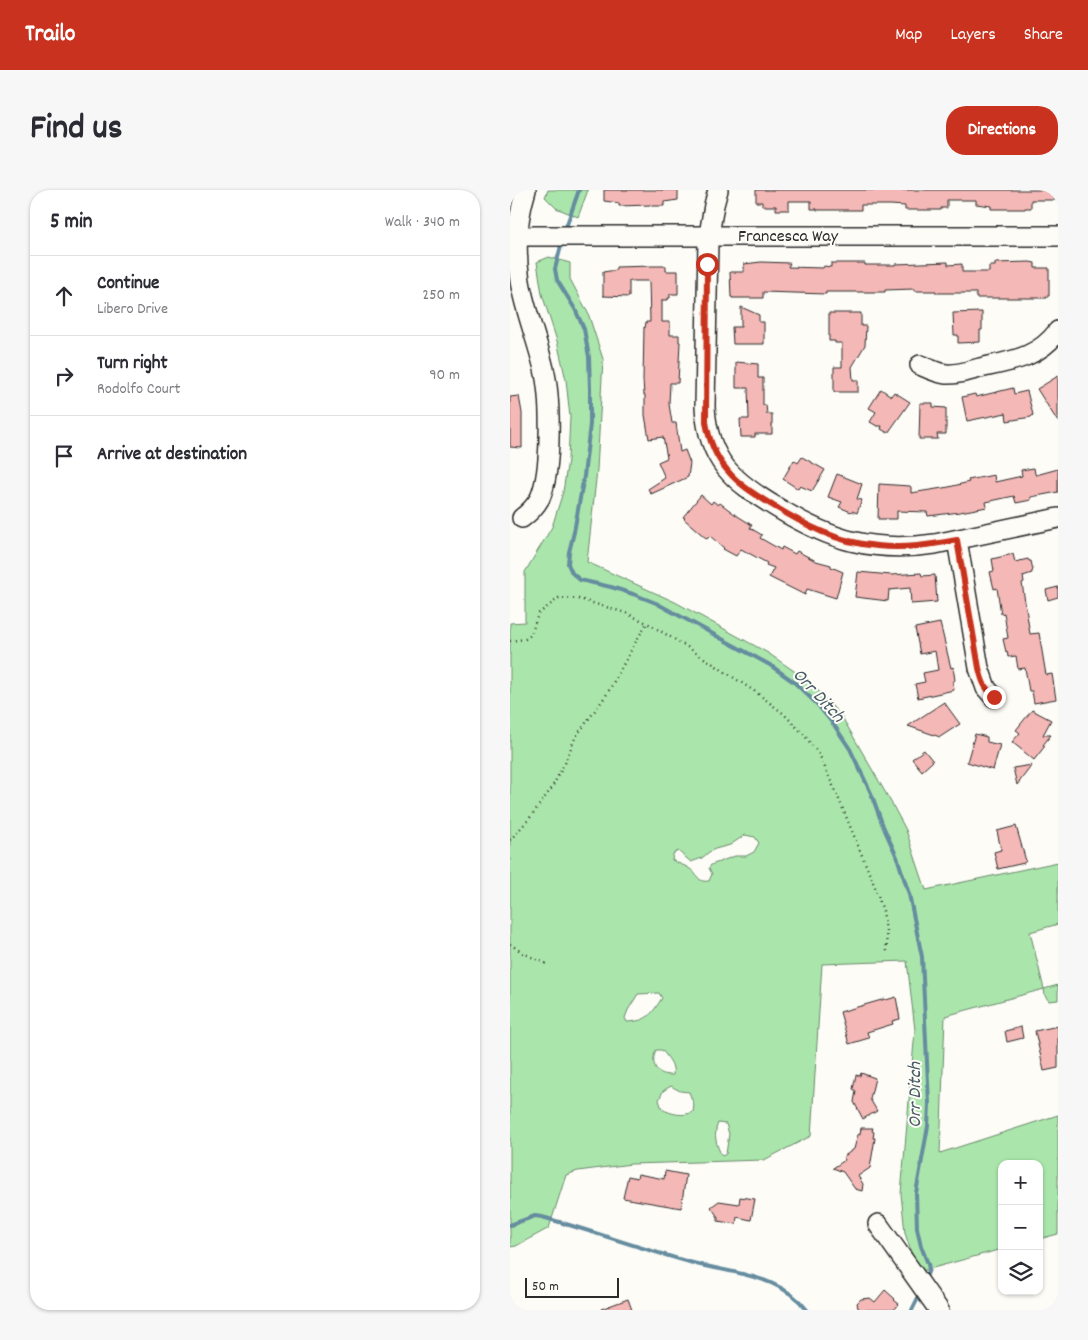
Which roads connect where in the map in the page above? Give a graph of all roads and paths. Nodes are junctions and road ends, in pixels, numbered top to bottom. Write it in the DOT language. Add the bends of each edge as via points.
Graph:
graph roads {
  1 [pos="526,190"];
  2 [pos="718,190"];
  3 [pos="518,236"];
  4 [pos="709,236"];
  5 [pos="1058,236"];
  6 [pos="1058,331"];
  7 [pos="920,365"];
  8 [pos="522,518"];
  9 [pos="1058,518"];
  10 [pos="957,540"];
  11 [pos="647,623"];
  12 [pos="510,640"];
  13 [pos="994,697"];
  14 [pos="510,840"];
  15 [pos="510,944"];
  16 [pos="887,954"];
  17 [pos="547,964"];
  18 [pos="878,1224"];
  19 [pos="938,1310"];
  1 -- 3 [label="street"];
  2 -- 4 [label="street"];
  3 -- 4 [label="street, Francesca Way"];
  3 -- 8 [label="street" via="520,280 544,370 549,412 544,486 534,509"];
  4 -- 5 [label="street, Francesca Way"];
  4 -- 10 [label="street" via="706,422 709,439 727,470 751,492 836,538 896,548"];
  6 -- 7 [label="street" via="1045,346 1019,360 957,374 935,372"];
  9 -- 10 [label="street"];
  10 -- 13 [label="street" via="979,668 986,688"];
  11 -- 12 [label="path" via="598,604 559,598 538,614 531,634 524,639"];
  11 -- 14 [label="path" via="607,694 575,738 551,789"];
  11 -- 16 [label="path" via="757,693 784,714 819,754 883,911"];
  15 -- 17 [label="path"];
  18 -- 19 [label="street"];
}
